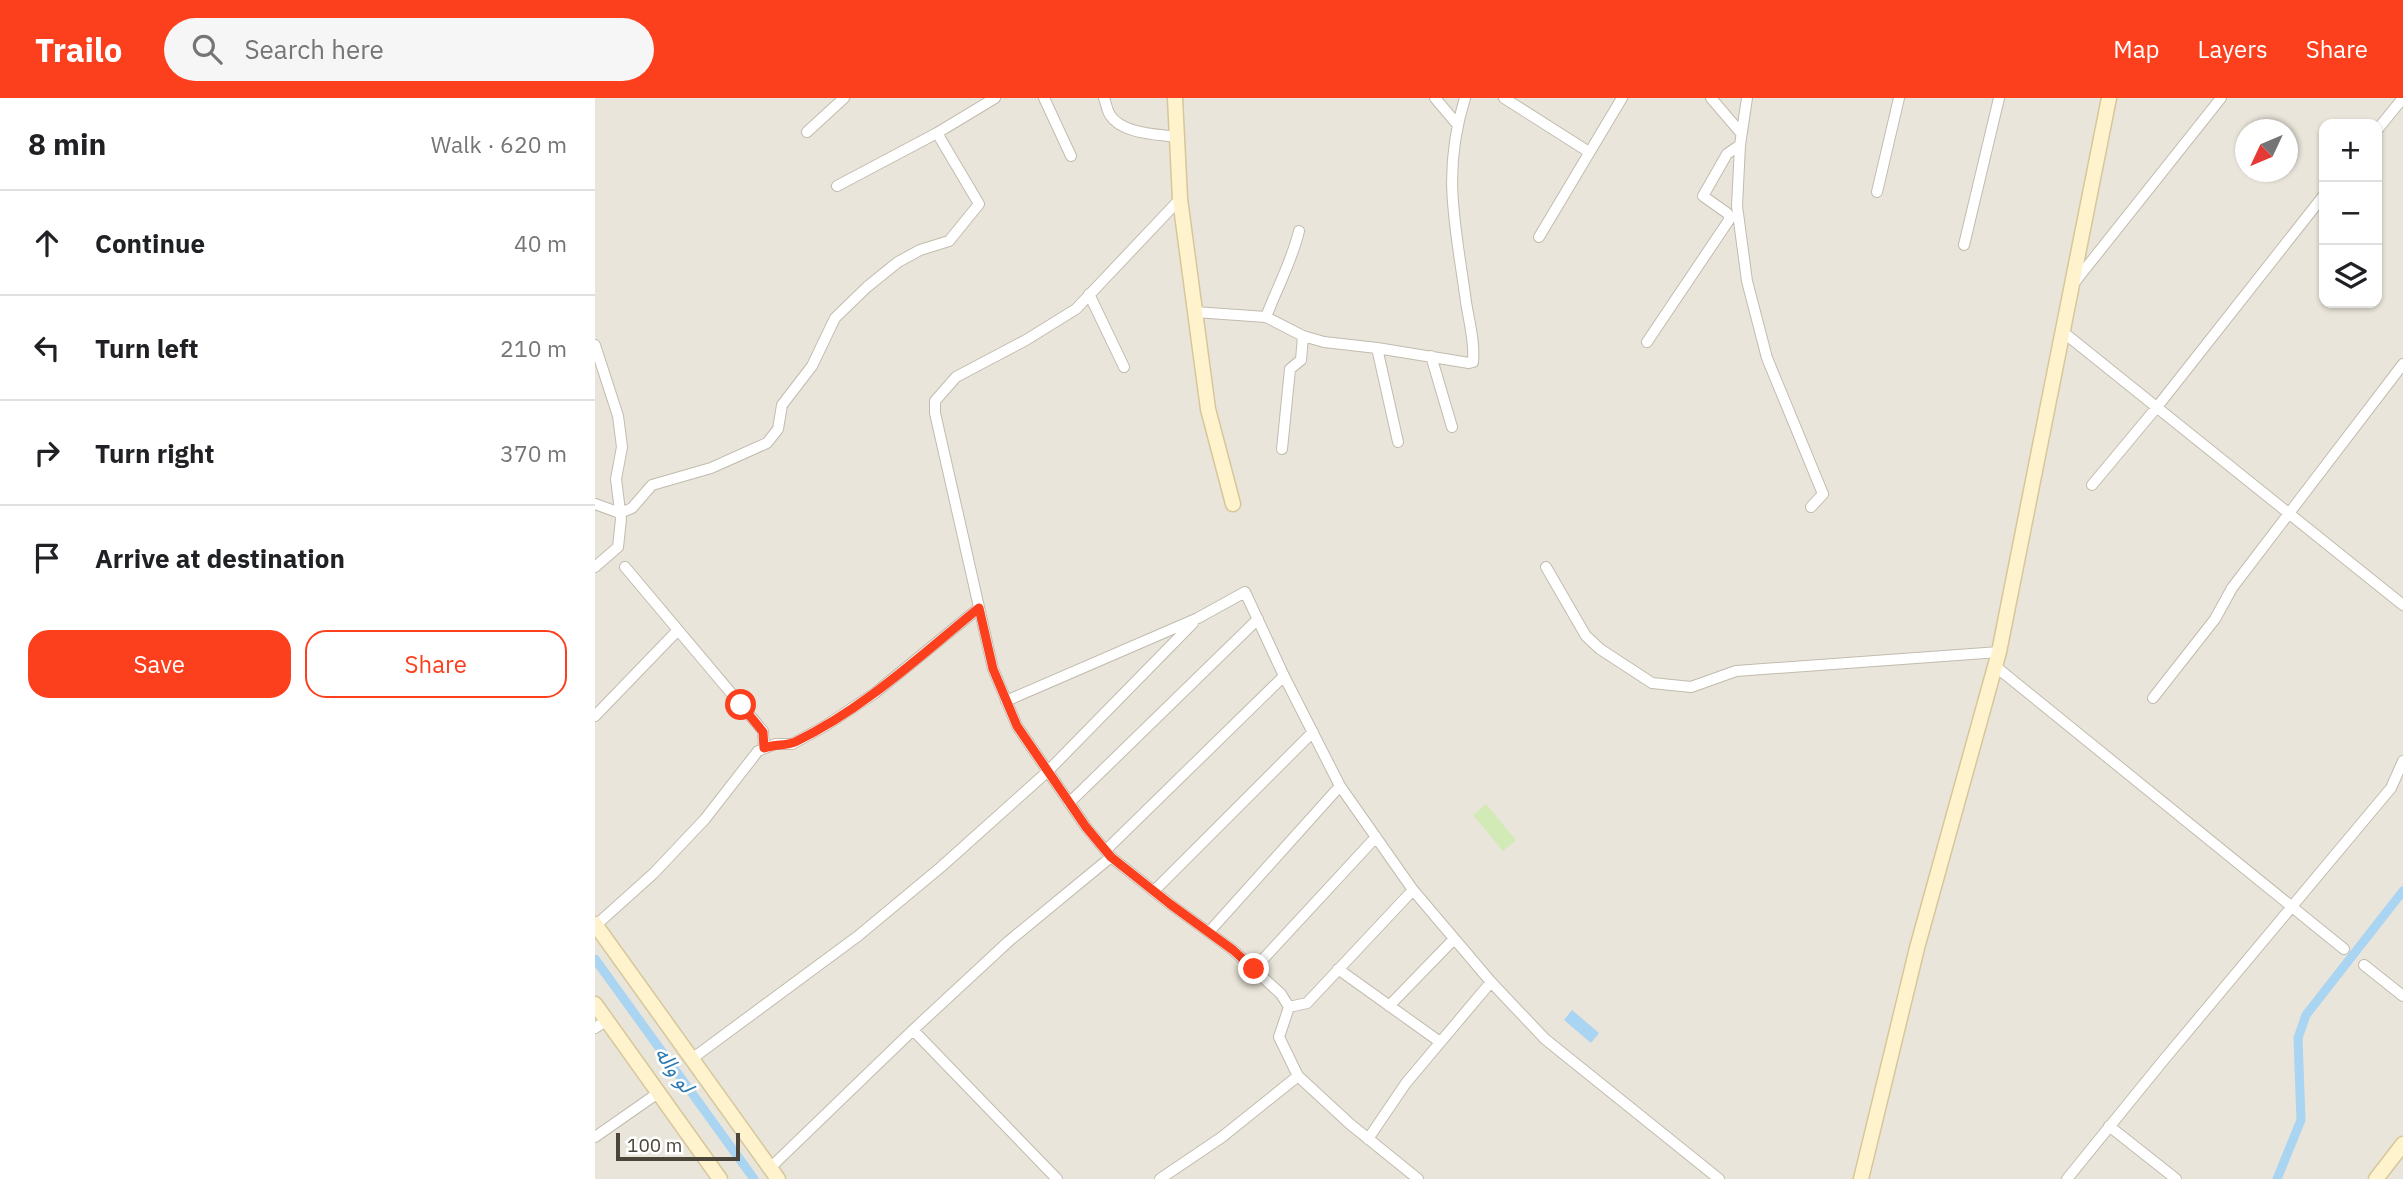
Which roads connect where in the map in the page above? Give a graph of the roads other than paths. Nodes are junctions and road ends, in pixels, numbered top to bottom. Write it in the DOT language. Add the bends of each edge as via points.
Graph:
graph roads {
  1 [pos="844,98"];
  2 [pos="995,98"];
  3 [pos="1044,98"];
  4 [pos="1104,98"];
  5 [pos="1175,98"];
  6 [pos="1435,98"];
  7 [pos="1465,98"];
  8 [pos="1504,98"];
  9 [pos="1622,98"];
  10 [pos="1711,98"];
  11 [pos="1747,98"];
  12 [pos="1899,98"];
  13 [pos="1999,98"];
  14 [pos="2109,98"];
  15 [pos="2221,98"];
  16 [pos="2403,98"];
  17 [pos="1457,124"];
  18 [pos="2382,124"];
  19 [pos="807,132"];
  20 [pos="937,133"];
  21 [pos="1741,133"];
  22 [pos="1175,137"];
  23 [pos="1739,145"];
  24 [pos="1590,152"];
  25 [pos="1072,156"];
  26 [pos="837,186"];
  27 [pos="1877,192"];
  28 [pos="1179,199"];
  29 [pos="2319,201"];
  30 [pos="1299,231"];
  31 [pos="1539,237"];
  32 [pos="1964,245"];
  33 [pos="2073,283"];
  34 [pos="1089,294"];
  35 [pos="1195,312"];
  36 [pos="1266,317"];
  37 [pos="2063,332"];
  38 [pos="1303,336"];
  39 [pos="1647,342"];
  40 [pos="595,345"];
  41 [pos="1377,348"];
  42 [pos="1431,356"];
  43 [pos="2403,364"];
  44 [pos="1124,367"];
  45 [pos="2157,407"];
  46 [pos="1452,427"];
  47 [pos="1398,442"];
  48 [pos="1282,449"];
  49 [pos="2092,485"];
  50 [pos="595,504"];
  51 [pos="1233,504"];
  52 [pos="1811,507"];
  53 [pos="620,513"];
  54 [pos="2288,513"];
  55 [pos="595,567"];
  56 [pos="625,567"];
  57 [pos="1546,568"];
  58 [pos="2403,605"];
  59 [pos="979,608"];
  60 [pos="1198,618"];
  61 [pos="1258,619"];
  62 [pos="678,631"];
  63 [pos="1997,659"];
  64 [pos="1284,676"];
  65 [pos="2154,698"];
  66 [pos="1006,701"];
  67 [pos="595,716"];
  68 [pos="1313,732"];
  69 [pos="764,748"];
  70 [pos="2403,761"];
  71 [pos="1047,772"];
  72 [pos="1340,786"];
  73 [pos="1069,803"];
  74 [pos="1376,837"];
  75 [pos="1108,853"];
  76 [pos="1413,890"];
  77 [pos="1154,891"];
  78 [pos="2291,907"];
  79 [pos="595,925"];
  80 [pos="1209,932"];
  81 [pos="1454,939"];
  82 [pos="2344,949"];
  83 [pos="2364,965"];
  84 [pos="1254,969"];
  85 [pos="1338,970"];
  86 [pos="1491,982"];
  87 [pos="2403,996"];
  88 [pos="595,1004"];
  89 [pos="1389,1006"];
  90 [pos="1289,1007"];
  91 [pos="601,1024"];
  92 [pos="913,1030"];
  93 [pos="1440,1042"];
  94 [pos="693,1058"];
  95 [pos="1298,1076"];
  96 [pos="658,1093"];
  97 [pos="2109,1126"];
  98 [pos="595,1138"];
  99 [pos="1369,1139"];
  100 [pos="2403,1144"];
  101 [pos="774,1174"];
  102 [pos="720,1179"];
  103 [pos="1057,1179"];
  104 [pos="1160,1179"];
  105 [pos="1417,1179"];
  106 [pos="1719,1179"];
  107 [pos="1861,1179"];
  108 [pos="2067,1179"];
  109 [pos="2176,1179"];
  110 [pos="2376,1179"];
  1 -- 19 [label="street"];
  2 -- 20 [label="street"];
  3 -- 25 [label="street"];
  4 -- 22 [label="street" via="1119,123 1134,131"];
  5 -- 22 [label="main road"];
  6 -- 17 [label="street"];
  7 -- 17 [label="street"];
  8 -- 24 [label="street"];
  9 -- 24 [label="street"];
  10 -- 21 [label="street"];
  11 -- 21 [label="street"];
  12 -- 27 [label="street"];
  13 -- 32 [label="street"];
  14 -- 33 [label="main road"];
  15 -- 33 [label="street"];
  16 -- 18 [label="street"];
  17 -- 42 [label="street" via="1451,203 1474,359 1469,363"];
  20 -- 26 [label="street"];
  20 -- 53 [label="street" via="979,204 968,220 949,241 898,262 835,318 811,366 782,405 778,429 767,443 711,468 652,485 632,508"];
  21 -- 23 [label="street"];
  22 -- 28 [label="main road"];
  23 -- 39 [label="street" via="1727,154 1703,196 1727,213 1729,220"];
  23 -- 52 [label="street" via="1737,206 1747,281 1766,358 1823,494"];
  24 -- 31 [label="street"];
  28 -- 34 [label="street"];
  28 -- 35 [label="main road"];
  29 -- 45 [label="street"];
  30 -- 36 [label="street"];
  33 -- 37 [label="main road"];
  34 -- 44 [label="street"];
  34 -- 59 [label="street" via="1076,309 956,377 936,401"];
  35 -- 36 [label="street"];
  35 -- 51 [label="main road" via="1208,409"];
  36 -- 38 [label="street"];
  37 -- 45 [label="street"];
  37 -- 63 [label="main road"];
  38 -- 41 [label="street"];
  38 -- 48 [label="street" via="1301,360 1290,369"];
  40 -- 53 [label="street" via="618,416"];
  41 -- 42 [label="street"];
  41 -- 47 [label="street"];
  42 -- 46 [label="street"];
  43 -- 54 [label="street"];
  45 -- 49 [label="street"];
  45 -- 54 [label="street"];
  50 -- 53 [label="street"];
  53 -- 55 [label="street" via="618,547"];
  54 -- 58 [label="street"];
  54 -- 65 [label="street"];
  56 -- 62 [label="street"];
  57 -- 63 [label="street" via="1586,636 1652,683 1691,687 1736,671"];
  59 -- 66 [label="street" via="993,669"];
  59 -- 69 [label="street" via="875,693 825,726 792,744"];
  60 -- 61 [label="street" via="1245,592"];
  60 -- 66 [label="street"];
  60 -- 71 [label="street"];
  61 -- 64 [label="street"];
  61 -- 73 [label="street"];
  62 -- 67 [label="street"];
  62 -- 69 [label="street" via="763,732"];
  63 -- 78 [label="street"];
  63 -- 107 [label="main road" via="1917,948"];
  64 -- 68 [label="street"];
  64 -- 75 [label="street"];
  66 -- 71 [label="street"];
  68 -- 72 [label="street"];
  68 -- 77 [label="street"];
  69 -- 79 [label="street" via="654,873"];
  70 -- 78 [label="street" via="2391,788"];
  71 -- 73 [label="street"];
  71 -- 94 [label="street" via="858,936"];
  72 -- 74 [label="street"];
  72 -- 80 [label="street"];
  73 -- 75 [label="street"];
  74 -- 76 [label="street"];
  74 -- 84 [label="street"];
  75 -- 77 [label="street"];
  75 -- 92 [label="street"];
  76 -- 81 [label="street"];
  76 -- 85 [label="street"];
  77 -- 80 [label="street"];
  78 -- 82 [label="street"];
  78 -- 97 [label="street"];
  79 -- 94 [label="main road"];
  80 -- 84 [label="street"];
  81 -- 86 [label="street"];
  81 -- 89 [label="street"];
  83 -- 87 [label="street"];
  84 -- 90 [label="street" via="1281,993"];
  85 -- 89 [label="street"];
  85 -- 90 [label="street" via="1307,1003"];
  86 -- 93 [label="street"];
  86 -- 106 [label="street" via="1545,1039"];
  88 -- 91 [label="main road"];
  89 -- 93 [label="street"];
  90 -- 95 [label="street" via="1279,1037"];
  91 -- 96 [label="main road"];
  92 -- 101 [label="street"];
  92 -- 103 [label="street"];
  93 -- 99 [label="street"];
  94 -- 101 [label="main road"];
  95 -- 99 [label="street"];
  95 -- 104 [label="street"];
  96 -- 98 [label="street"];
  96 -- 102 [label="main road"];
  97 -- 108 [label="street"];
  97 -- 109 [label="street"];
  99 -- 105 [label="street"];
  100 -- 110 [label="main road"];
}
